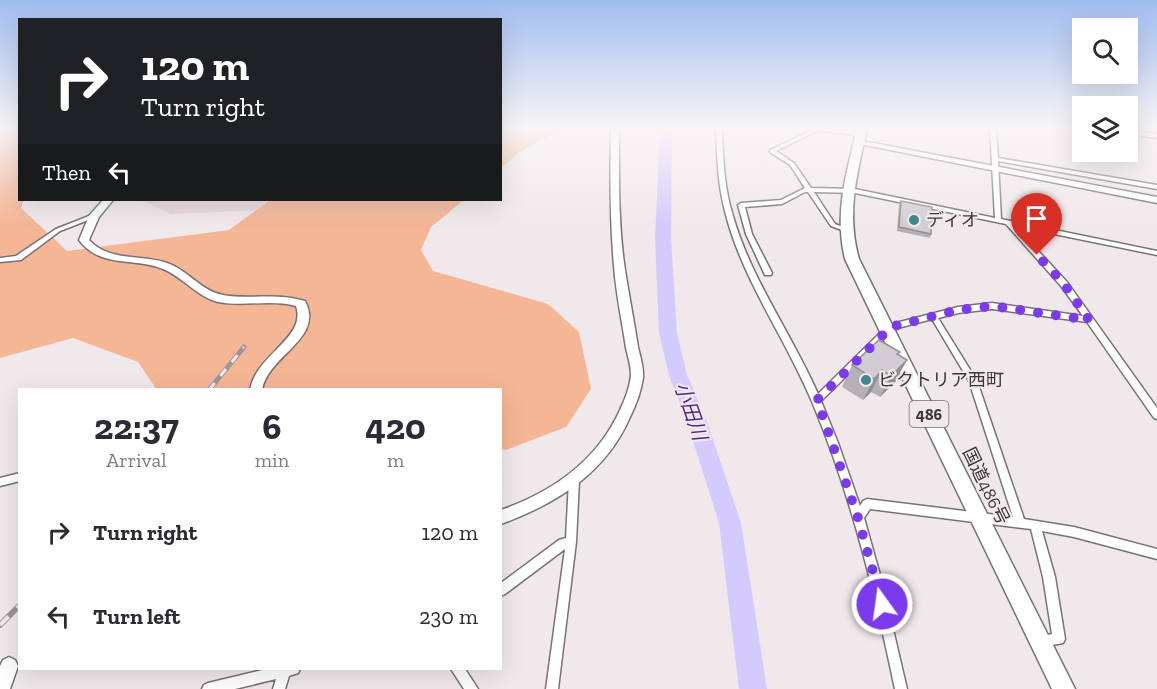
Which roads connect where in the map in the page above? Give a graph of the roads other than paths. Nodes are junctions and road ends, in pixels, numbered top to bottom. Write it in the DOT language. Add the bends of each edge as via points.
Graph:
graph roads {
  1 [pos="614,161"];
  2 [pos="722,161"];
  3 [pos="788,161"];
  4 [pos="854,161"];
  5 [pos="986,161"];
  6 [pos="995,163"];
  7 [pos="1157,187"];
  8 [pos="809,189"];
  9 [pos="847,191"];
  10 [pos="724,192"];
  11 [pos="1157,200"];
  12 [pos="107,201"];
  13 [pos="739,204"];
  14 [pos="94,216"];
  15 [pos="730,217"];
  16 [pos="998,220"];
  17 [pos="1008,222"];
  18 [pos="844,229"];
  19 [pos="1157,253"];
  20 [pos="760,254"];
  21 [pos="0,260"];
  22 [pos="752,270"];
  23 [pos="768,273"];
  24 [pos="934,317"];
  25 [pos="1089,320"];
  26 [pos="888,330"];
  27 [pos="256,388"];
  28 [pos="817,400"];
  29 [pos="1157,415"];
  30 [pos="18,478"];
  31 [pos="0,482"];
  32 [pos="574,482"];
  33 [pos="502,517"];
  34 [pos="858,518"];
  35 [pos="980,518"];
  36 [pos="1020,523"];
  37 [pos="1035,525"];
  38 [pos="571,542"];
  39 [pos="1157,554"];
  40 [pos="502,589"];
  41 [pos="1042,641"];
  42 [pos="9,666"];
  43 [pos="458,670"];
  44 [pos="289,671"];
  45 [pos="2,689"];
  46 [pos="208,689"];
  47 [pos="279,689"];
  48 [pos="472,689"];
  49 [pos="552,689"];
  50 [pos="901,689"];
  51 [pos="1064,689"];
  1 -- 32 [label="street" via="618,268 637,376 625,419 612,440"];
  2 -- 10 [label="street"];
  3 -- 8 [label="street"];
  4 -- 9 [label="highway, 国道486号 / 486"];
  5 -- 6 [label="street"];
  6 -- 7 [label="street"];
  6 -- 11 [label="street"];
  6 -- 16 [label="street"];
  8 -- 9 [label="street"];
  8 -- 13 [label="street" via="777,203"];
  8 -- 18 [label="street" via="833,225"];
  9 -- 16 [label="street"];
  9 -- 18 [label="highway, 国道486号 / 486"];
  10 -- 13 [label="street"];
  10 -- 15 [label="street"];
  12 -- 14 [label="street"];
  13 -- 15 [label="street"];
  13 -- 20 [label="street"];
  14 -- 21 [label="street" via="58,230 18,258"];
  14 -- 27 [label="street" via="84,240 102,255 173,268 202,291 220,298 274,297 301,304 306,312 305,322 261,373"];
  15 -- 22 [label="street"];
  16 -- 17 [label="street"];
  17 -- 19 [label="street"];
  17 -- 25 [label="street" via="1064,284"];
  18 -- 26 [label="highway, 国道486号 / 486" via="852,259"];
  20 -- 22 [label="street"];
  20 -- 23 [label="street"];
  22 -- 28 [label="street"];
  24 -- 25 [label="street" via="992,306"];
  24 -- 26 [label="street"];
  24 -- 36 [label="street" via="973,381"];
  25 -- 29 [label="street"];
  26 -- 28 [label="street"];
  26 -- 35 [label="highway, 国道486号 / 486"];
  28 -- 34 [label="street"];
  30 -- 31 [label="street"];
  32 -- 33 [label="street" via="552,497"];
  32 -- 38 [label="street"];
  34 -- 35 [label="street" via="867,504"];
  34 -- 50 [label="street"];
  35 -- 36 [label="street"];
  35 -- 41 [label="highway, 国道486号 / 486"];
  36 -- 37 [label="street"];
  37 -- 39 [label="street"];
  37 -- 41 [label="street" via="1059,639"];
  38 -- 40 [label="street"];
  38 -- 49 [label="street"];
  41 -- 51 [label="highway, 国道486号 / 486"];
  42 -- 45 [label="street"];
  43 -- 48 [label="street"];
  44 -- 46 [label="street"];
  44 -- 47 [label="street"];
}
